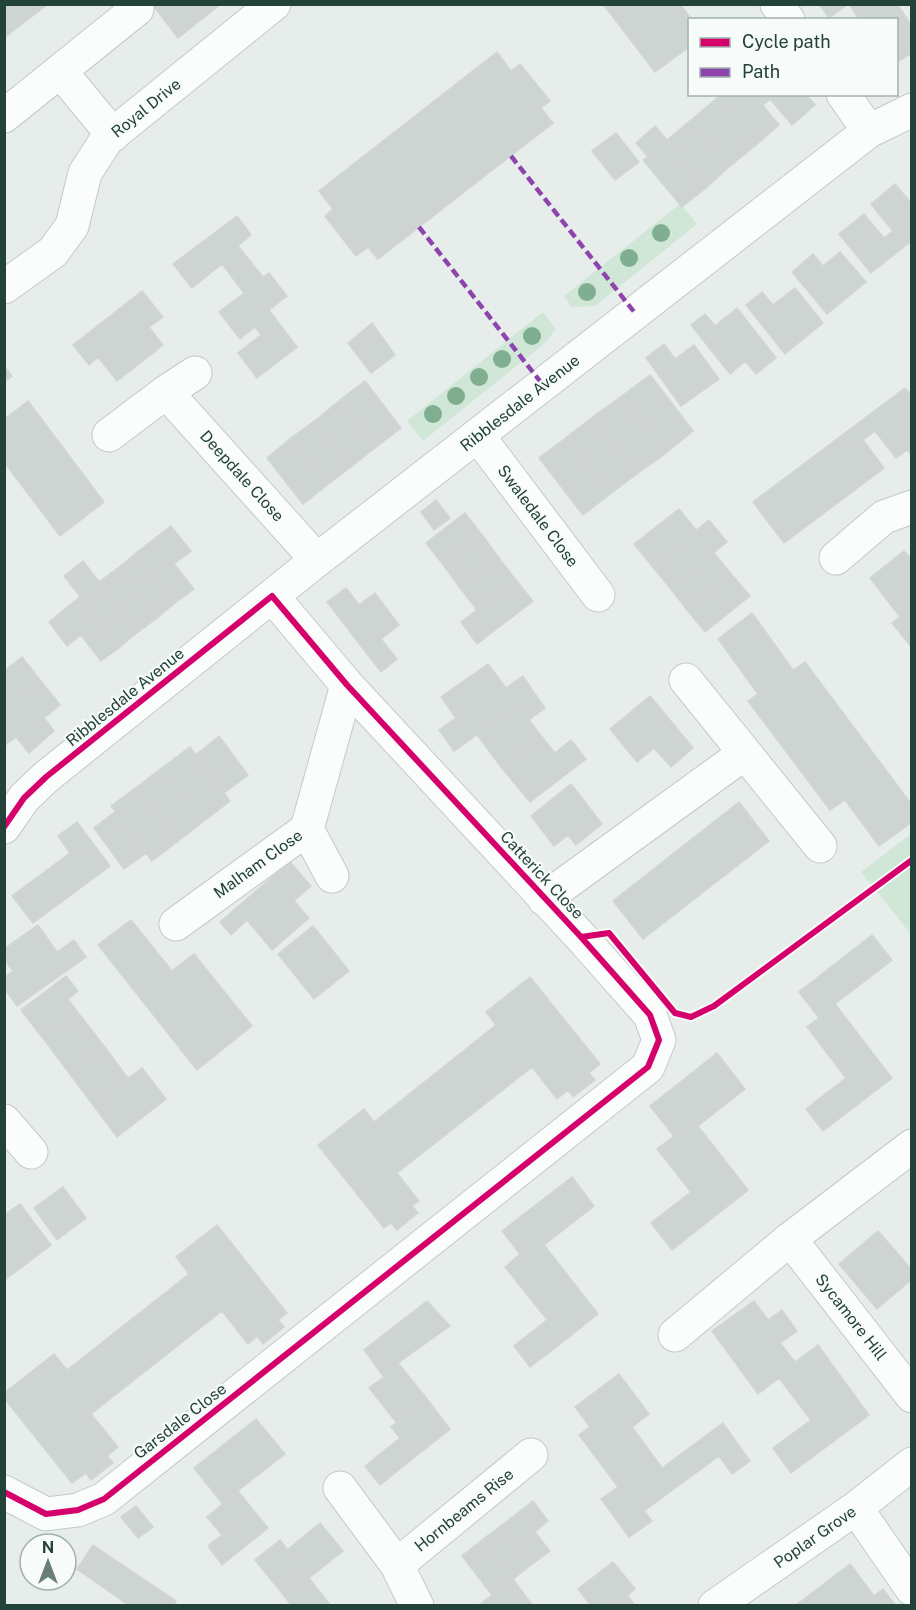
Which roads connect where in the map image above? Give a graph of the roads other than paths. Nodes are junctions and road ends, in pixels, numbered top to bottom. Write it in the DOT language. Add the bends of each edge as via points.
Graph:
graph roads {
  1 [pos="274,4"];
  2 [pos="777,4"];
  3 [pos="137,9"];
  4 [pos="787,18"];
  5 [pos="60,71"];
  6 [pos="844,96"];
  7 [pos="912,110"];
  8 [pos="4,116"];
  9 [pos="869,131"];
  10 [pos="113,135"];
  11 [pos="4,287"];
  12 [pos="195,373"];
  13 [pos="166,392"];
  14 [pos="109,435"];
  15 [pos="478,436"];
  16 [pos="912,507"];
  17 [pos="836,558"];
  18 [pos="317,560"];
  19 [pos="598,595"];
  20 [pos="272,597"];
  21 [pos="686,680"];
  22 [pos="347,685"];
  23 [pos="745,753"];
  24 [pos="4,827"];
  25 [pos="307,829"];
  26 [pos="820,846"];
  27 [pos="332,876"];
  28 [pos="544,899"];
  29 [pos="176,924"];
  30 [pos="4,1121"];
  31 [pos="912,1146"];
  32 [pos="31,1152"];
  33 [pos="790,1239"];
  34 [pos="357,1298"];
  35 [pos="675,1335"];
  36 [pos="912,1396"];
  37 [pos="531,1455"];
  38 [pos="912,1464"];
  39 [pos="340,1488"];
  40 [pos="4,1492"];
  41 [pos="856,1508"];
  42 [pos="397,1565"];
  43 [pos="908,1578"];
  44 [pos="417,1605"];
  45 [pos="715,1605"];
  1 -- 10 [label="street, Royal Drive"];
  2 -- 4 [label="street"];
  3 -- 5 [label="street"];
  5 -- 8 [label="street"];
  5 -- 10 [label="street"];
  6 -- 9 [label="street"];
  7 -- 9 [label="street, Ribblesdale Avenue"];
  9 -- 15 [label="street, Ribblesdale Avenue"];
  10 -- 11 [label="street, Royal Drive" via="85,173 72,226 53,252"];
  12 -- 13 [label="street"];
  13 -- 14 [label="street"];
  13 -- 18 [label="street, Deepdale Close"];
  15 -- 18 [label="street, Ribblesdale Avenue"];
  15 -- 19 [label="street, Swaledale Close"];
  16 -- 17 [label="street" via="884,517"];
  18 -- 20 [label="street, Ribblesdale Avenue"];
  20 -- 22 [label="street, Catterick Close"];
  20 -- 24 [label="street, Ribblesdale Avenue" via="46,777 24,798"];
  21 -- 23 [label="street"];
  22 -- 25 [label="street, Malham Close"];
  22 -- 28 [label="street, Catterick Close"];
  23 -- 26 [label="street"];
  23 -- 28 [label="street"];
  25 -- 27 [label="street"];
  25 -- 29 [label="street, Malham Close"];
  28 -- 34 [label="street, Catterick Close" via="650,1015 658,1040 648,1067"];
  30 -- 32 [label="street"];
  31 -- 33 [label="street"];
  33 -- 35 [label="street"];
  33 -- 36 [label="street, Sycamore Hill"];
  34 -- 40 [label="street, Garsdale Close" via="104,1499 78,1510 46,1514"];
  37 -- 42 [label="street, Hornbeams Rise"];
  38 -- 41 [label="street, Poplar Grove"];
  39 -- 42 [label="street"];
  41 -- 43 [label="street"];
  41 -- 45 [label="street, Poplar Grove"];
  42 -- 44 [label="street"];
}
